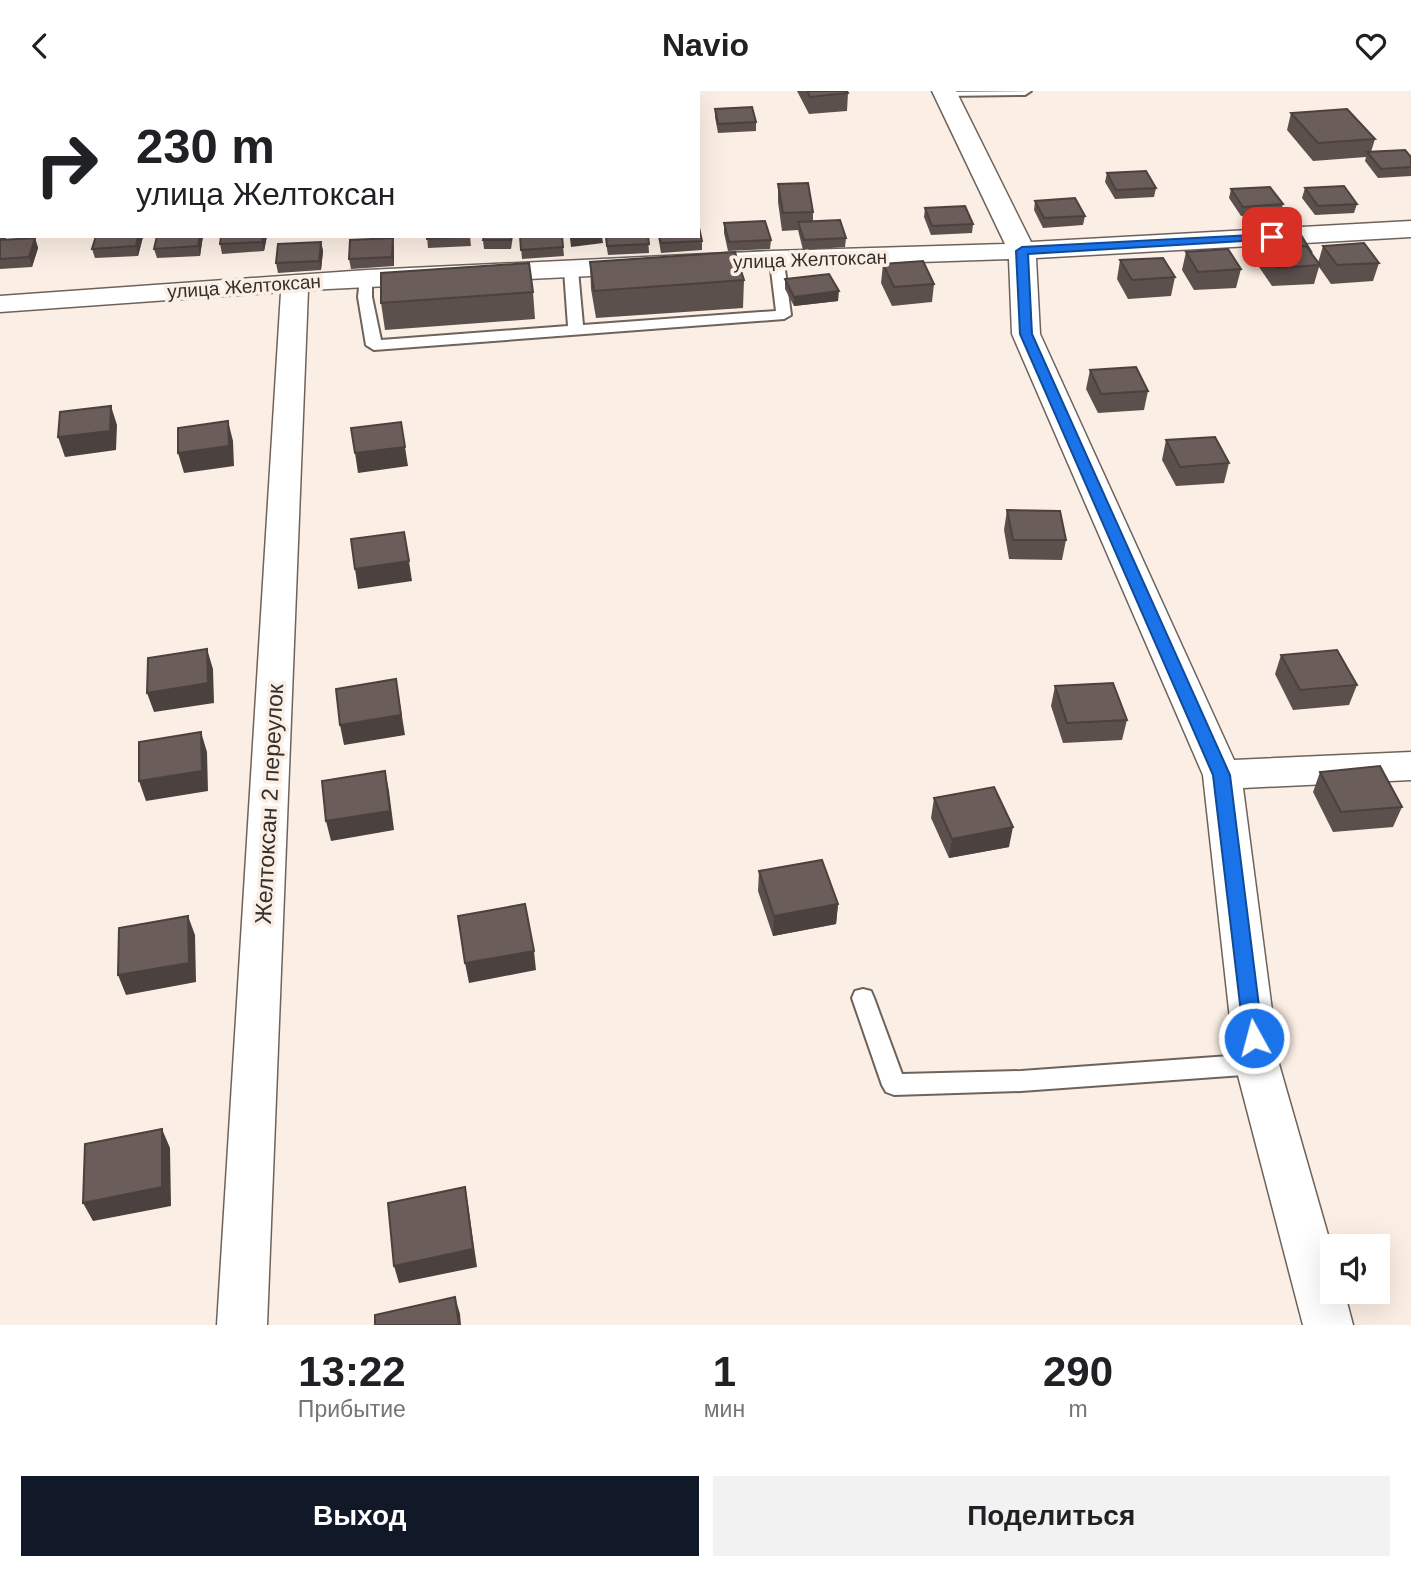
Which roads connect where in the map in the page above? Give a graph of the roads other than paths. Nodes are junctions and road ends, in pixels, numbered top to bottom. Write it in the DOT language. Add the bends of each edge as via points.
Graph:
graph roads {
  1 [pos="1026,91"];
  2 [pos="944,92"];
  3 [pos="1411,229"];
  4 [pos="1022,251"];
  5 [pos="772,259"];
  6 [pos="571,270"];
  7 [pos="367,278"];
  8 [pos="295,283"];
  9 [pos="0,304"];
  10 [pos="576,330"];
  11 [pos="1411,766"];
  12 [pos="1222,775"];
  13 [pos="863,998"];
  14 [pos="1257,1064"];
  15 [pos="242,1325"];
  16 [pos="1328,1325"];
  1 -- 2 [label="lane"];
  2 -- 4 [label="street"];
  3 -- 4 [label="street, улица Желтоксан"];
  4 -- 5 [label="street, улица Желтоксан"];
  4 -- 12 [label="street" via="1026,334"];
  5 -- 6 [label="street, улица Желтоксан"];
  5 -- 10 [label="lane" via="778,269 784,315"];
  6 -- 7 [label="street, улица Желтоксан"];
  6 -- 10 [label="lane"];
  7 -- 8 [label="street, улица Желтоксан"];
  7 -- 10 [label="lane" via="365,297 374,345"];
  8 -- 9 [label="street, улица Желтоксан"];
  8 -- 15 [label="street, Желтоксан 2 переулок"];
  11 -- 12 [label="street"];
  12 -- 14 [label="street"];
  13 -- 14 [label="lane" via="894,1085"];
  14 -- 16 [label="street"];
}
